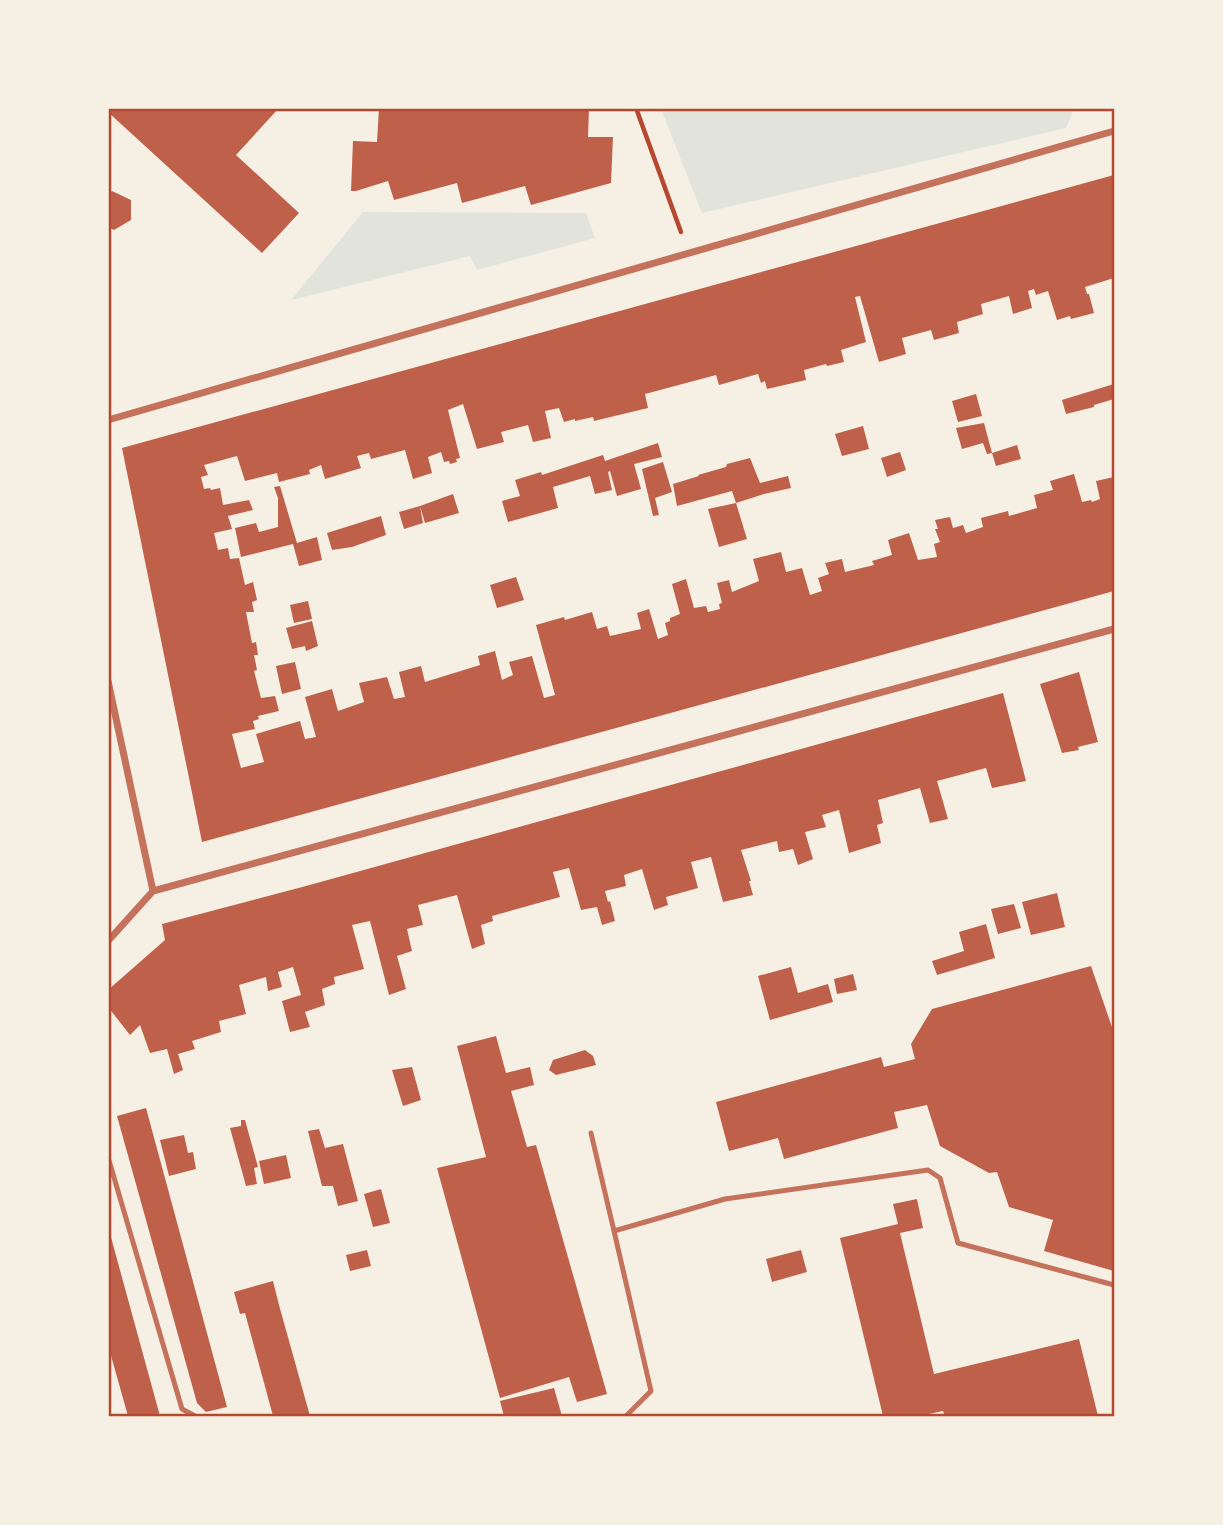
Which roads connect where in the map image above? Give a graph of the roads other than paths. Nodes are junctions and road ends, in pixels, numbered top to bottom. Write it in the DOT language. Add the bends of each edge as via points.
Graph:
graph roads {
  1 [pos="1115,131"];
  2 [pos="108,420"];
  3 [pos="1115,629"];
  4 [pos="108,681"];
  5 [pos="153,891"];
  6 [pos="108,941"];
  7 [pos="592,1133"];
  8 [pos="108,1157"];
  9 [pos="614,1231"];
  10 [pos="1115,1285"];
  11 [pos="195,1416"];
  12 [pos="626,1416"];
  1 -- 2 [label="street"];
  3 -- 5 [label="street"];
  4 -- 5 [label="street"];
  5 -- 6 [label="street"];
  7 -- 9 [label="lane"];
  8 -- 11 [label="lane" via="181,1409"];
  9 -- 10 [label="lane" via="725,1199 928,1170 940,1178 958,1242"];
  9 -- 12 [label="lane" via="651,1391"];
}
